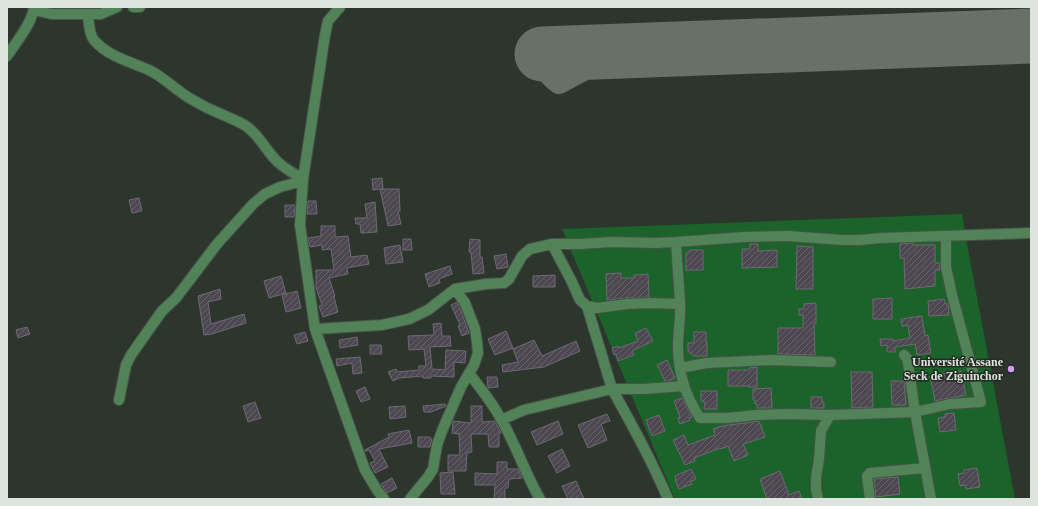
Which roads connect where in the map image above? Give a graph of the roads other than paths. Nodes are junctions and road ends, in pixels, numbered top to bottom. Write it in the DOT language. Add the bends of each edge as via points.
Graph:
graph roads {
  1 [pos="117,7"];
  2 [pos="133,7"];
  3 [pos="140,7"];
  4 [pos="340,7"];
  5 [pos="34,9"];
  6 [pos="87,14"];
  7 [pos="7,56"];
  8 [pos="303,179"];
  9 [pos="1031,234"];
  10 [pos="946,237"];
  11 [pos="676,242"];
  12 [pos="552,244"];
  13 [pos="455,289"];
  14 [pos="680,304"];
  15 [pos="587,306"];
  16 [pos="315,329"];
  17 [pos="904,355"];
  18 [pos="831,362"];
  19 [pos="680,368"];
  20 [pos="469,373"];
  21 [pos="684,386"];
  22 [pos="612,389"];
  23 [pos="120,400"];
  24 [pos="915,412"];
  25 [pos="830,415"];
  26 [pos="502,420"];
  27 [pos="925,468"];
  28 [pos="384,499"];
  29 [pos="410,499"];
  30 [pos="540,499"];
  31 [pos="668,499"];
  32 [pos="818,499"];
  33 [pos="870,499"];
  34 [pos="931,499"];
  1 -- 6 [label="street" via="101,14"];
  2 -- 3 [label="street"];
  4 -- 8 [label="street" via="328,22 325,35"];
  5 -- 6 [label="street" via="51,14"];
  5 -- 7 [label="street" via="26,28"];
  6 -- 8 [label="street" via="92,38 98,45 112,54 150,70 191,99 247,126 274,158"];
  8 -- 16 [label="street" via="300,225"];
  8 -- 23 [label="street" via="264,194 217,244 131,355 126,365"];
  9 -- 10 [label="street"];
  10 -- 11 [label="street" via="854,240 788,236"];
  10 -- 24 [label="street" via="946,267 981,402 950,404"];
  11 -- 12 [label="street"];
  11 -- 14 [label="street"];
  12 -- 13 [label="street" via="530,249 522,256 504,283"];
  12 -- 15 [label="street" via="580,300"];
  13 -- 16 [label="street" via="428,310 409,319 382,325"];
  13 -- 20 [label="street" via="465,302 475,329 478,353"];
  14 -- 15 [label="street" via="627,304 597,308"];
  14 -- 19 [label="street"];
  15 -- 22 [label="street"];
  16 -- 28 [label="street" via="366,470"];
  17 -- 24 [label="street" via="908,363"];
  18 -- 19 [label="street" via="771,360 708,363"];
  19 -- 21 [label="street"];
  20 -- 26 [label="street"];
  20 -- 29 [label="street" via="442,431 433,469"];
  21 -- 22 [label="street"];
  21 -- 25 [label="street" via="700,418"];
  22 -- 26 [label="street" via="524,410"];
  22 -- 31 [label="street"];
  24 -- 25 [label="street"];
  24 -- 27 [label="street"];
  25 -- 32 [label="street" via="821,431 816,477"];
  26 -- 30 [label="street"];
  27 -- 33 [label="street" via="870,473 867,480"];
  27 -- 34 [label="street"];
}
